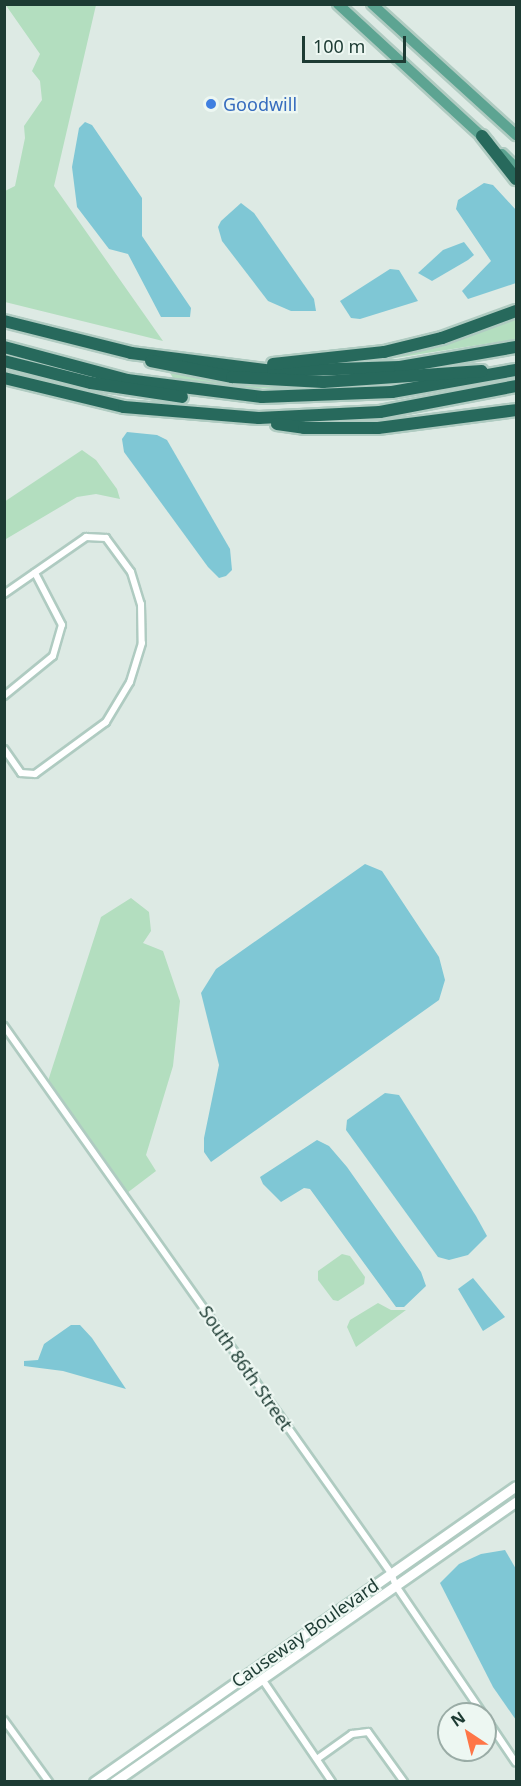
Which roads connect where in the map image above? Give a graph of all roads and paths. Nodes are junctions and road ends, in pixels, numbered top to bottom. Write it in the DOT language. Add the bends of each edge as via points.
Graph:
graph roads {
  1 [pos="338,4"];
  2 [pos="372,4"];
  3 [pos="516,135"];
  4 [pos="482,136"];
  5 [pos="516,168"];
  6 [pos="516,179"];
  7 [pos="516,311"];
  8 [pos="4,321"];
  9 [pos="4,346"];
  10 [pos="516,347"];
  11 [pos="4,361"];
  12 [pos="163,361"];
  13 [pos="238,367"];
  14 [pos="515,370"];
  15 [pos="4,378"];
  16 [pos="516,386"];
  17 [pos="154,390"];
  18 [pos="516,410"];
  19 [pos="258,418"];
  20 [pos="35,573"];
  21 [pos="4,594"];
  22 [pos="4,696"];
  23 [pos="4,749"];
  24 [pos="4,1026"];
  25 [pos="516,1486"];
  26 [pos="516,1496"];
  27 [pos="516,1502"];
  28 [pos="507,1509"];
  29 [pos="391,1574"];
  30 [pos="396,1586"];
  31 [pos="274,1655"];
  32 [pos="261,1679"];
  33 [pos="475,1702"];
  34 [pos="197,1708"];
  35 [pos="203,1719"];
  36 [pos="4,1720"];
  37 [pos="497,1736"];
  38 [pos="317,1759"];
  39 [pos="516,1764"];
  40 [pos="116,1767"];
  41 [pos="129,1771"];
  42 [pos="50,1782"];
  43 [pos="94,1782"];
  44 [pos="102,1782"];
  45 [pos="114,1782"];
  46 [pos="332,1782"];
  47 [pos="404,1782"];
  1 -- 4 [label="main road"];
  2 -- 3 [label="main road"];
  4 -- 5 [label="main road"];
  4 -- 6 [label="highway"];
  7 -- 13 [label="highway" via="442,338 384,352"];
  8 -- 12 [label="highway"];
  9 -- 17 [label="highway"];
  10 -- 13 [label="highway" via="378,369 286,371"];
  11 -- 17 [label="highway"];
  12 -- 13 [label="highway"];
  12 -- 14 [label="highway" via="240,378 323,382"];
  14 -- 17 [label="highway" via="392,392 262,398"];
  15 -- 19 [label="highway" via="77,398 167,412"];
  16 -- 19 [label="highway" via="380,412"];
  18 -- 19 [label="highway" via="434,423 350,429 292,427"];
  20 -- 21 [label="street"];
  20 -- 22 [label="street" via="62,625 53,656"];
  20 -- 23 [label="street" via="86,537 106,538 131,572 141,604 142,643 130,682 106,722 35,774 21,773"];
  24 -- 29 [label="street, South 86th Street"];
  25 -- 29 [label="main road, Causeway Boulevard"];
  26 -- 28 [label="main road"];
  27 -- 28 [label="main road, Causeway Boulevard"];
  28 -- 30 [label="main road, Causeway Boulevard"];
  29 -- 30 [label="street, South 86th Street"];
  29 -- 31 [label="main road, Causeway Boulevard"];
  30 -- 32 [label="main road, Causeway Boulevard"];
  30 -- 33 [label="street, South 86th Street"];
  31 -- 34 [label="main road, Causeway Boulevard"];
  31 -- 35 [label="main road" via="261,1673 207,1710"];
  32 -- 35 [label="main road, Causeway Boulevard"];
  32 -- 38 [label="street"];
  34 -- 40 [label="main road, Causeway Boulevard"];
  34 -- 41 [label="main road" via="190,1722 147,1752"];
  35 -- 41 [label="main road, Causeway Boulevard"];
  36 -- 42 [label="street"];
  37 -- 39 [label="street, South 86th Street"];
  38 -- 46 [label="street"];
  38 -- 47 [label="street" via="352,1734 368,1732"];
  40 -- 43 [label="main road, Causeway Boulevard"];
  40 -- 44 [label="main road"];
  41 -- 45 [label="main road, Causeway Boulevard"];
}
